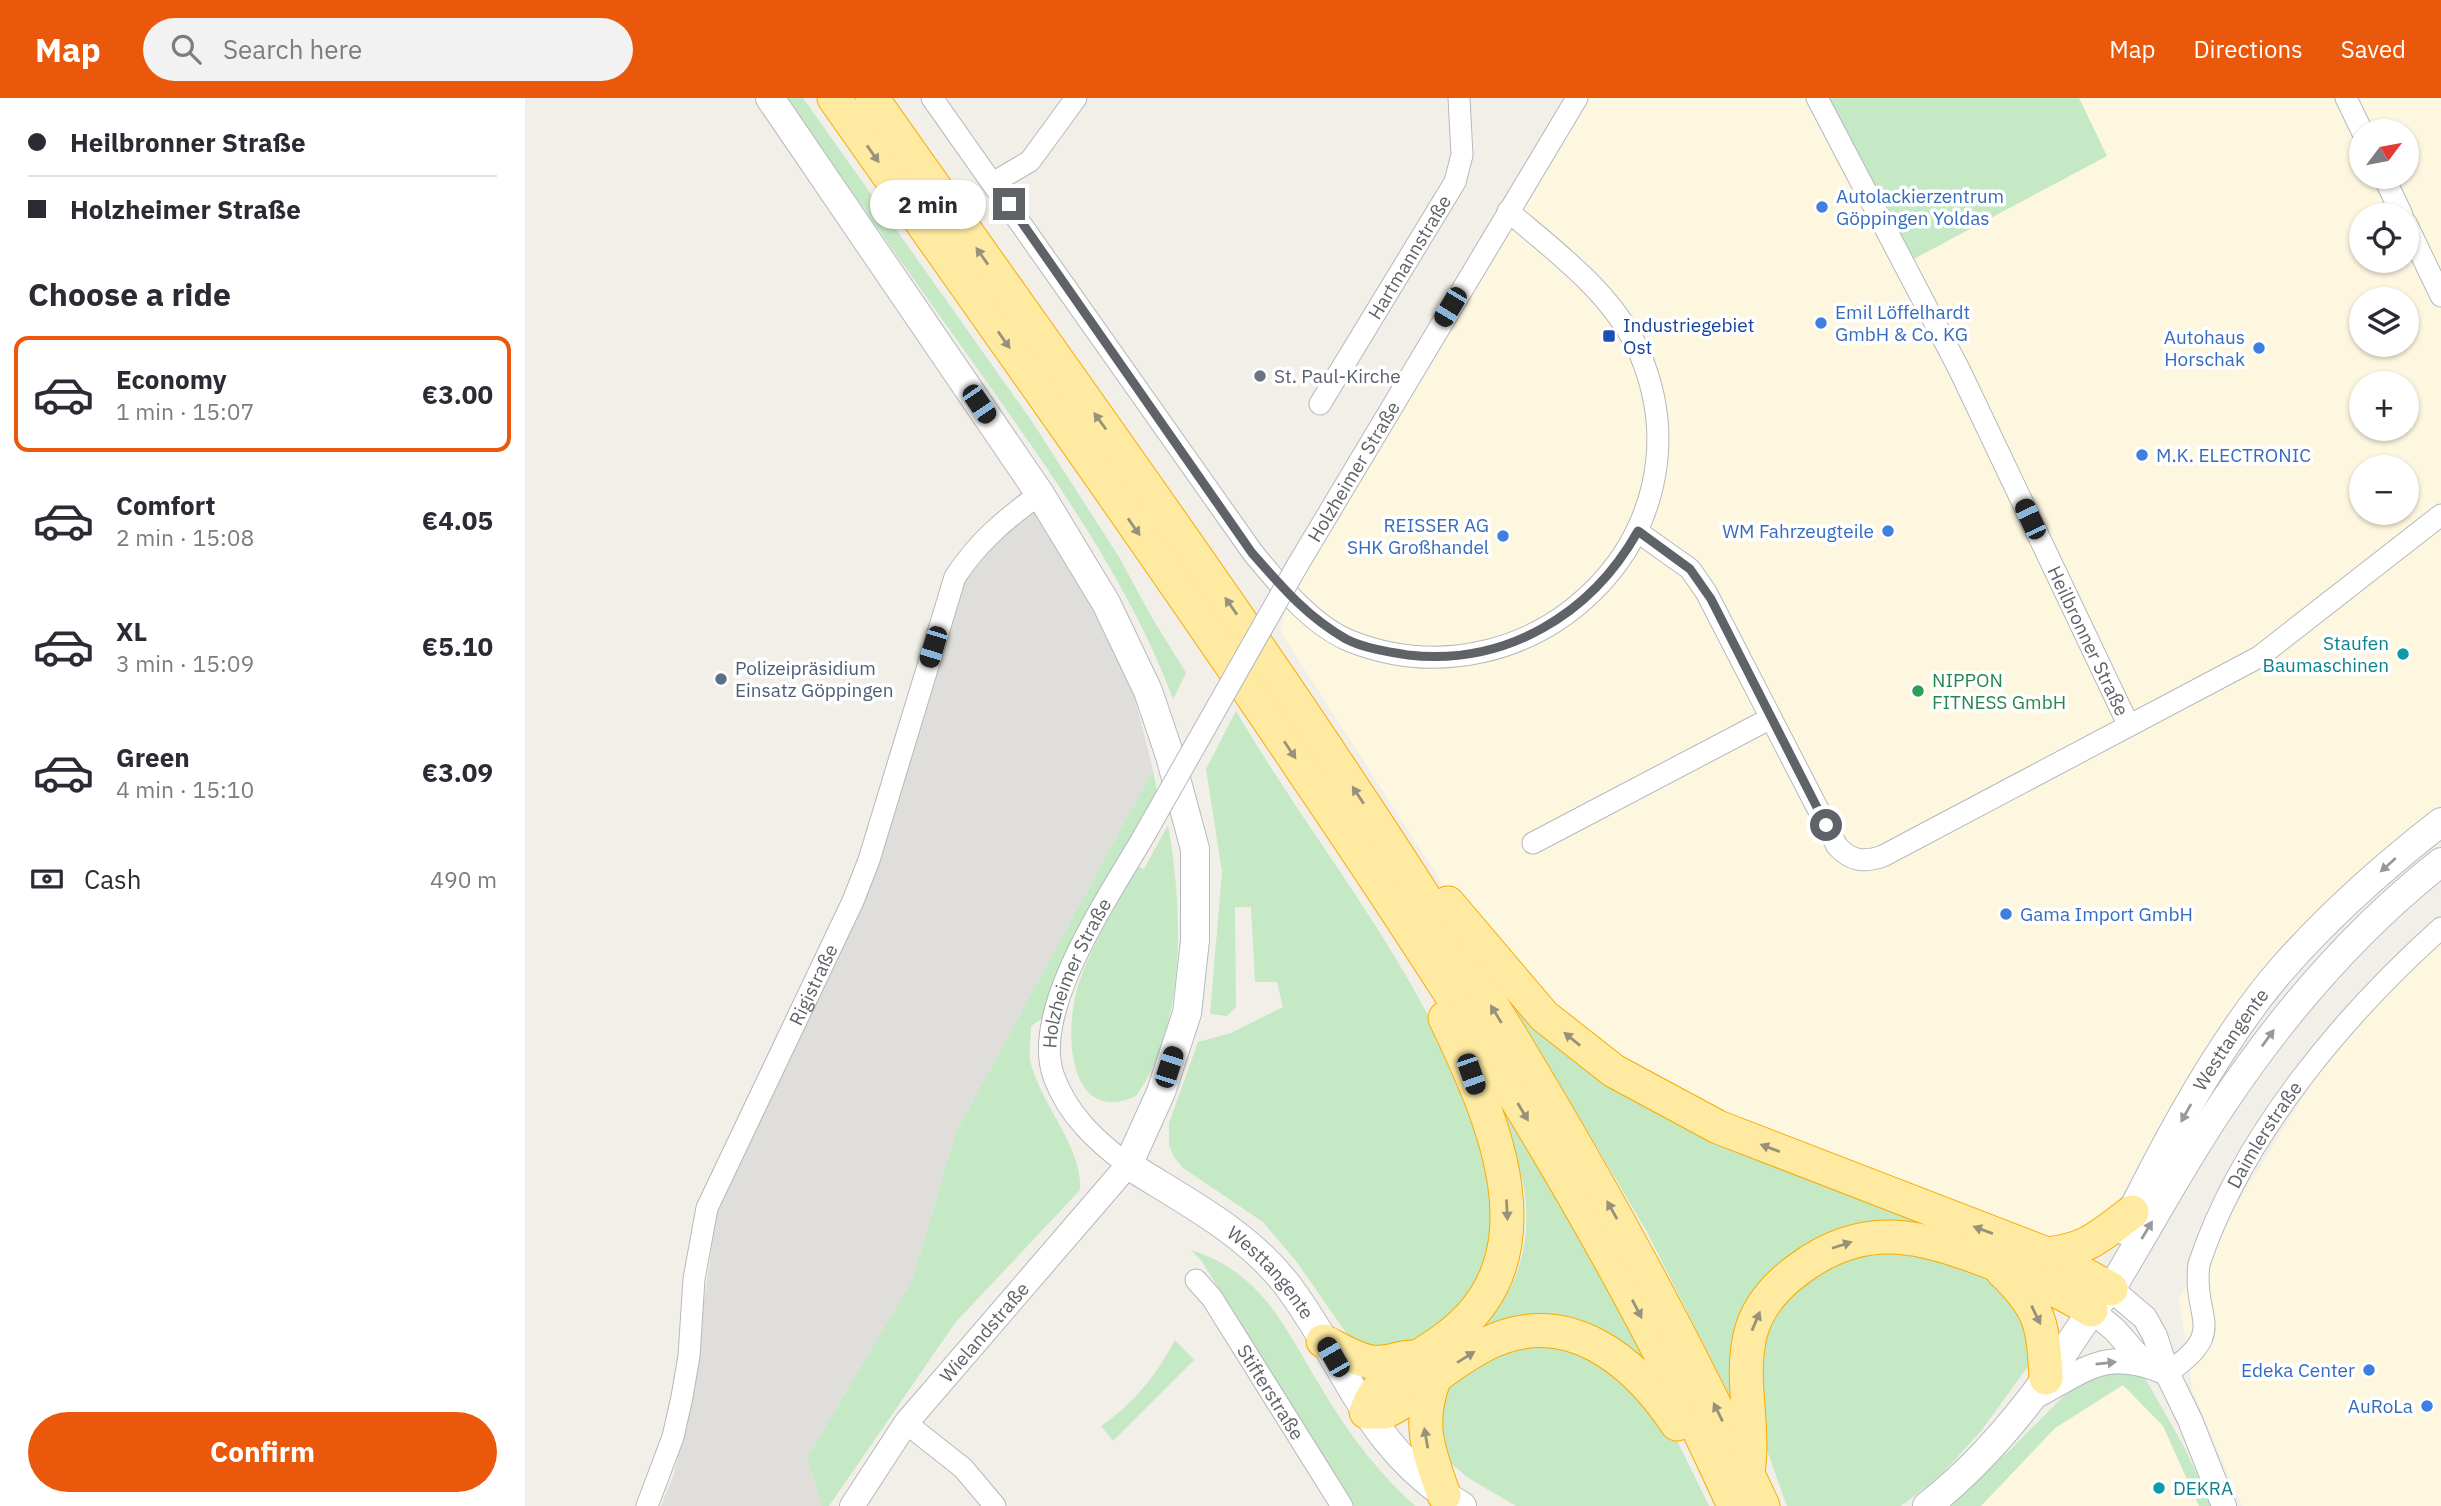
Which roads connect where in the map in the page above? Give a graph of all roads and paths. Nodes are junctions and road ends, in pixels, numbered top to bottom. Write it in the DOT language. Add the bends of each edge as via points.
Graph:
graph roads {
  1 [pos="770,98"];
  2 [pos="834,98"];
  3 [pos="872,98"];
  4 [pos="932,98"];
  5 [pos="1076,98"];
  6 [pos="1459,98"];
  7 [pos="1577,98"];
  8 [pos="1817,98"];
  9 [pos="2346,98"];
  10 [pos="2357,119"];
  11 [pos="993,183"];
  12 [pos="1508,211"];
  13 [pos="2419,250"];
  14 [pos="2441,296"];
  15 [pos="1320,404"];
  16 [pos="1040,494"];
  17 [pos="2441,515"];
  18 [pos="1638,531"];
  19 [pos="1771,718"];
  20 [pos="2128,724"];
  21 [pos="2441,822"];
  22 [pos="1533,843"];
  23 [pos="1395,853"];
  24 [pos="2441,862"];
  25 [pos="2441,928"];
  26 [pos="1422,950"];
  27 [pos="1128,1165"];
  28 [pos="2132,1212"];
  29 [pos="2047,1254"];
  30 [pos="1996,1265"];
  31 [pos="1196,1280"];
  32 [pos="2100,1293"];
  33 [pos="1323,1341"];
  34 [pos="2143,1362"];
  35 [pos="1426,1368"];
  36 [pos="2167,1373"];
  37 [pos="2038,1389"];
  38 [pos="1366,1412"];
  39 [pos="906,1423"];
  40 [pos="1737,1491"];
  41 [pos="1453,1501"];
  42 [pos="647,1506"];
  43 [pos="852,1506"];
  44 [pos="995,1506"];
  45 [pos="1342,1506"];
  46 [pos="1763,1506"];
  47 [pos="1927,1506"];
  48 [pos="2224,1506"];
  1 -- 16 [label="main road"];
  2 -- 26 [label="highway, one-way" via="1251,694"];
  23 -- 3 [label="highway, one-way" via="1184,537"];
  4 -- 11 [label="street"];
  5 -- 11 [label="street" via="1030,161"];
  6 -- 15 [label="street, Hartmannstraße" via="1462,155 1455,182"];
  7 -- 12 [label="street, Holzheimer Straße"];
  8 -- 20 [label="street, Heilbronner Straße" via="1959,369"];
  9 -- 10 [label="street"];
  11 -- 18 [label="street" via="1252,553 1294,602 1348,640 1425,656 1468,655 1510,643 1558,620 1584,601 1607,578"];
  12 -- 18 [label="street" via="1575,268 1620,320 1639,352 1654,400 1657,436 1651,493"];
  12 -- 27 [label="street, Holzheimer Straße, bridge" via="1297,566 1077,953 1056,1004 1049,1041 1053,1076 1078,1122"];
  13 -- 14 [label="street"];
  16 -- 27 [label="main road" via="1106,603 1148,691 1195,849 1195,940 1187,1013 1161,1092"];
  16 -- 42 [label="street, Rigistraße" via="975,546 955,577 853,901 707,1208 694,1279 682,1397 673,1437"];
  17 -- 20 [label="street" via="2259,657"];
  18 -- 19 [label="street, Heilbronner Straße" via="1690,569 1711,599"];
  19 -- 20 [label="street, Heilbronner Straße" via="1837,846 1861,862 1882,856"];
  19 -- 22 [label="street"];
  21 -- 28 [label="main road, Westtangente, one-way" via="2327,920 2279,972 2203,1083"];
  29 -- 23 [label="highway, one-way" via="1717,1127 1614,1071 1545,1016 1432,882"];
  40 -- 23 [label="highway, one-way" via="1656,1291 1529,1066"];
  32 -- 24 [label="main road, Westtangente, one-way" via="2273,1032 2371,920"];
  25 -- 36 [label="street, Daimlerstraße" via="2323,1047 2240,1171 2199,1264 2204,1338"];
  26 -- 35 [label="highway, one-way" via="1492,1137 1504,1181 1508,1226 1506,1252 1493,1287"];
  26 -- 40 [label="highway, one-way" via="1507,1083"];
  27 -- 33 [label="main road, Westtangente" via="1251,1244 1289,1287"];
  27 -- 39 [label="street, Wielandstraße"];
  28 -- 29 [label="highway" via="2093,1242 2073,1251"];
  28 -- 32 [label="main road, Westtangente"];
  29 -- 32 [label="highway"];
  30 -- 32 [label="highway" via="2061,1291"];
  30 -- 37 [label="highway, one-way" via="2027,1297 2039,1318 2044,1338"];
  40 -- 30 [label="highway, one-way" via="1751,1445 1747,1353 1760,1310 1784,1280 1825,1251 1882,1236 1925,1239"];
  31 -- 45 [label="street, Stifterstraße" via="1212,1298"];
  32 -- 34 [label="street" via="2115,1330"];
  32 -- 36 [label="street" via="2145,1318"];
  32 -- 37 [label="main road, Westtangente"];
  33 -- 35 [label="highway" via="1371,1362 1399,1356"];
  33 -- 38 [label="main road, Westtangente"];
  34 -- 36 [label="street"];
  37 -- 34 [label="street, one-way" via="2077,1376 2091,1364"];
  35 -- 38 [label="highway" via="1385,1412"];
  35 -- 40 [label="highway, one-way" via="1514,1334 1559,1332 1586,1340 1635,1370 1658,1396 1697,1461"];
  41 -- 35 [label="highway, one-way" via="1424,1430"];
  36 -- 48 [label="street"];
  37 -- 47 [label="main road, Westtangente" via="1960,1478"];
  38 -- 41 [label="main road, Westtangente" via="1395,1452"];
  39 -- 43 [label="street, Wielandstraße"];
  39 -- 44 [label="street" via="963,1468"];
  40 -- 46 [label="highway"];
}
